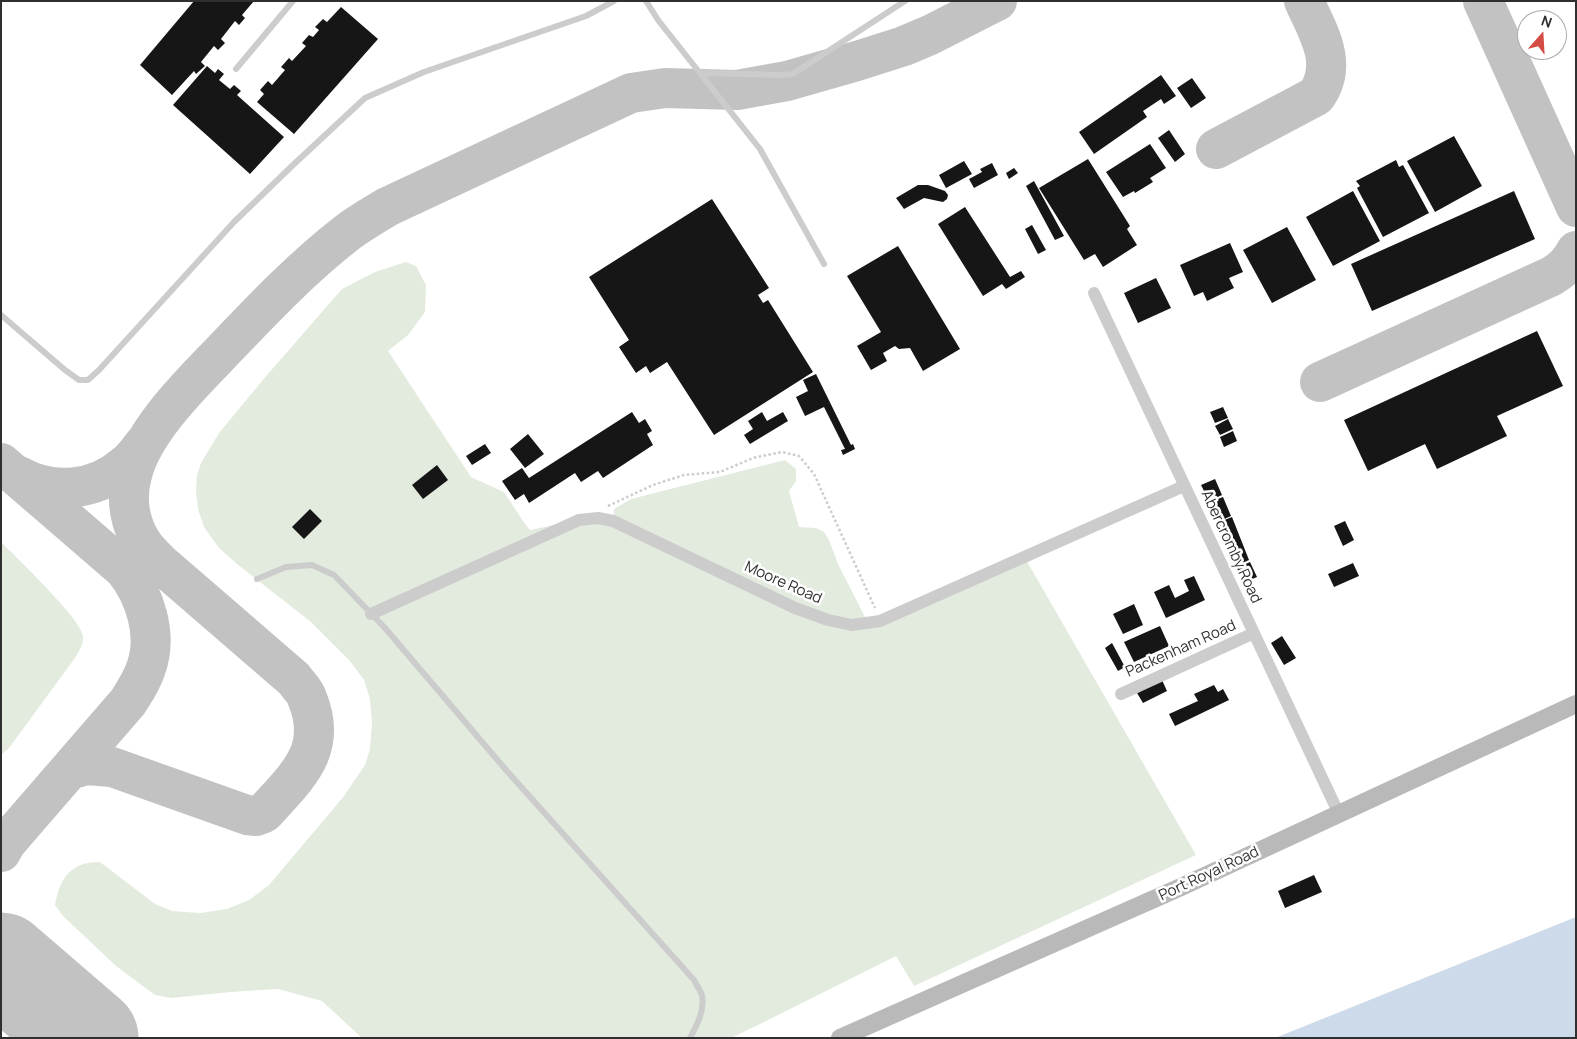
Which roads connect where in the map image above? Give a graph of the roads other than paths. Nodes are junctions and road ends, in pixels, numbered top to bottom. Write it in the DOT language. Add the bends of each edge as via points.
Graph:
graph roads {
  1 [pos="293,1"];
  2 [pos="614,1"];
  3 [pos="646,1"];
  4 [pos="905,1"];
  5 [pos="236,69"];
  6 [pos="701,74"];
  7 [pos="824,264"];
  8 [pos="1094,294"];
  9 [pos="1,314"];
  10 [pos="1184,486"];
  11 [pos="257,579"];
  12 [pos="371,614"];
  13 [pos="1254,633"];
  14 [pos="1121,694"];
  15 [pos="1576,704"];
  16 [pos="1339,814"];
  17 [pos="690,1038"];
  18 [pos="840,1038"];
  1 -- 5 [label="lane"];
  2 -- 9 [label="lane" via="586,16 424,72 365,98 234,222 88,380 79,380 65,370"];
  3 -- 6 [label="lane"];
  4 -- 6 [label="lane" via="793,74"];
  6 -- 7 [label="lane" via="760,149"];
  8 -- 10 [label="street, Abercromby Road"];
  10 -- 12 [label="street, Moore Road" via="880,621 852,625 795,608 613,521 598,518 579,520"];
  10 -- 13 [label="street, Abercromby Road"];
  11 -- 12 [label="lane" via="286,567 312,565 334,575"];
  12 -- 17 [label="lane" via="694,980 702,994 702,1007"];
  13 -- 14 [label="street, Packenham Road"];
  13 -- 16 [label="street, Abercromby Road"];
  15 -- 16 [label="main road, Port Royal Road"];
  16 -- 18 [label="main road, Port Royal Road"];
}
